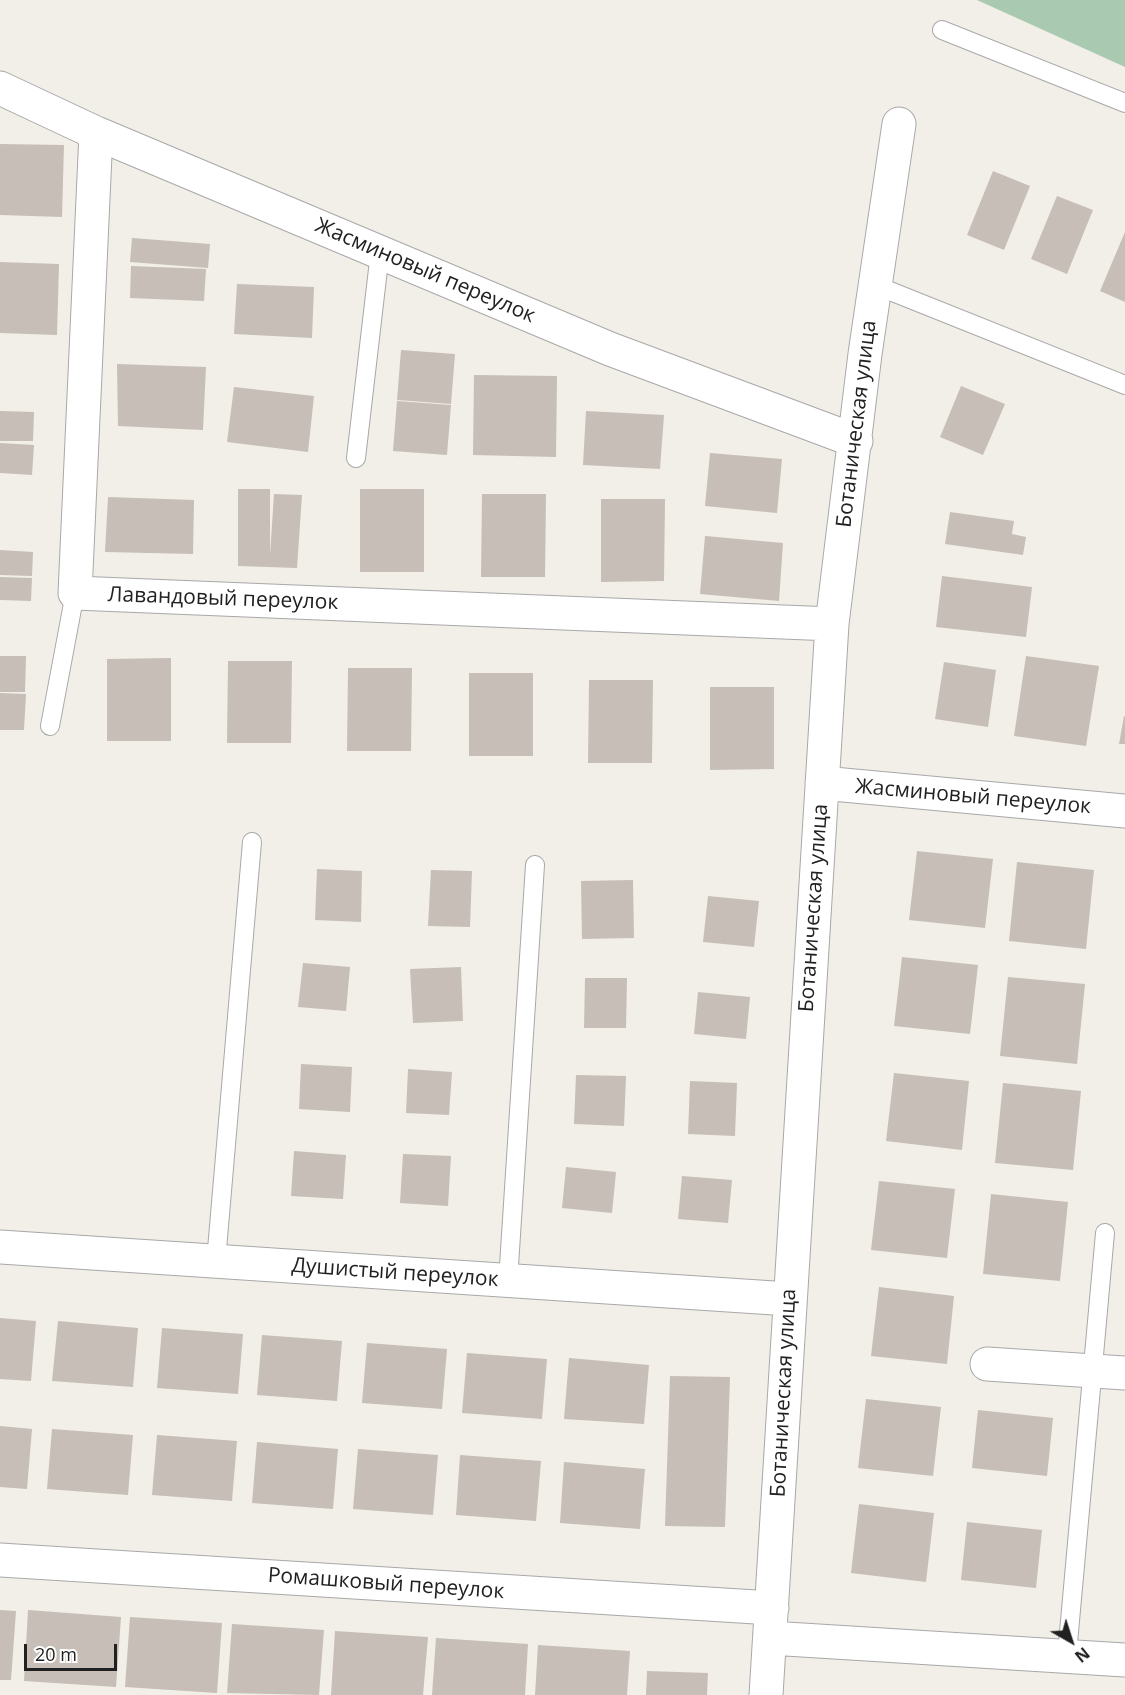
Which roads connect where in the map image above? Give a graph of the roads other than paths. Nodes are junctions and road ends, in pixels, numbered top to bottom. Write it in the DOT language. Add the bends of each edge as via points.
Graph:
graph roads {
  1 [pos="942,30"];
  2 [pos="0,88"];
  3 [pos="1125,103"];
  4 [pos="899,124"];
  5 [pos="96,133"];
  6 [pos="380,252"];
  7 [pos="875,285"];
  8 [pos="1125,385"];
  9 [pos="856,441"];
  10 [pos="356,459"];
  11 [pos="75,593"];
  12 [pos="832,624"];
  13 [pos="50,726"];
  14 [pos="822,783"];
  15 [pos="1125,811"];
  16 [pos="252,842"];
  17 [pos="535,865"];
  18 [pos="1105,1233"];
  19 [pos="0,1247"];
  20 [pos="216,1261"];
  21 [pos="508,1281"];
  22 [pos="789,1299"];
  23 [pos="987,1364"];
  24 [pos="1091,1370"];
  25 [pos="1125,1373"];
  26 [pos="0,1560"];
  27 [pos="771,1623"];
  28 [pos="1067,1654"];
  29 [pos="1125,1660"];
  30 [pos="766,1695"];
  1 -- 3 [label="lane"];
  2 -- 5 [label="street, Жасминовый переулок"];
  4 -- 7 [label="street, Ботаническая улица"];
  5 -- 6 [label="street, Жасминовый переулок"];
  5 -- 11 [label="street"];
  6 -- 9 [label="street, Жасминовый переулок" via="610,349"];
  6 -- 10 [label="lane"];
  7 -- 8 [label="lane"];
  7 -- 9 [label="street, Ботаническая улица"];
  9 -- 12 [label="street, Ботаническая улица"];
  11 -- 12 [label="street, Лавандовый переулок"];
  11 -- 13 [label="lane"];
  12 -- 14 [label="street, Ботаническая улица"];
  14 -- 15 [label="street, Жасминовый переулок"];
  14 -- 22 [label="street, Ботаническая улица"];
  16 -- 20 [label="lane"];
  17 -- 21 [label="lane"];
  18 -- 24 [label="lane"];
  19 -- 20 [label="street, Душистый переулок"];
  20 -- 21 [label="street, Душистый переулок"];
  21 -- 22 [label="street, Душистый переулок"];
  22 -- 27 [label="street, Ботаническая улица"];
  23 -- 24 [label="street"];
  24 -- 25 [label="street"];
  24 -- 28 [label="lane"];
  26 -- 27 [label="street, Ромашковый переулок"];
  27 -- 28 [label="street, Ромашковый переулок"];
  27 -- 30 [label="street, Ботаническая улица"];
  28 -- 29 [label="street, Ромашковый переулок"];
}
